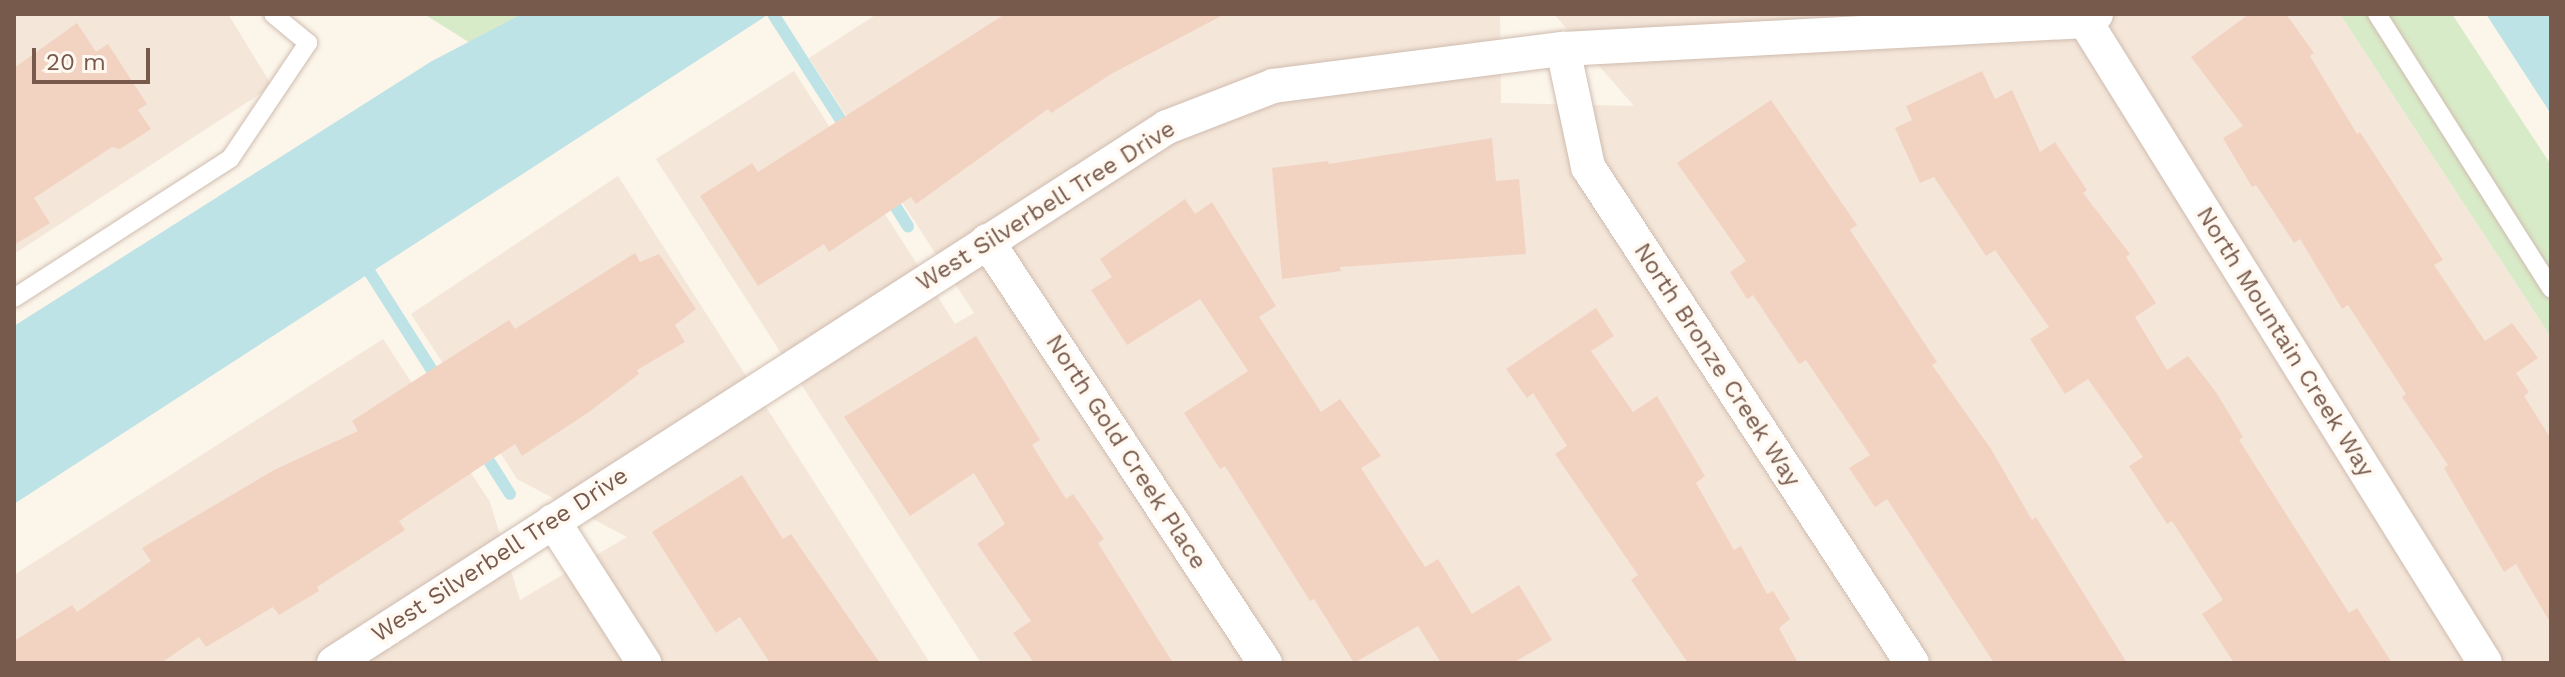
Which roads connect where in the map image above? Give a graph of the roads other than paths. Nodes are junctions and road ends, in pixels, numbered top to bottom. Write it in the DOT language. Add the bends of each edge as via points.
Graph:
graph roads {
  1 [pos="273,14"];
  2 [pos="2377,14"];
  3 [pos="2090,17"];
  4 [pos="1563,49"];
  5 [pos="987,241"];
  6 [pos="2551,288"];
  7 [pos="14,298"];
  8 [pos="553,521"];
  9 [pos="334,663"];
  10 [pos="644,663"];
  11 [pos="1265,663"];
  12 [pos="1912,663"];
  13 [pos="2485,663"];
  1 -- 7 [label="lane" via="308,43 230,159"];
  2 -- 6 [label="lane"];
  3 -- 4 [label="street, West Silverbell Tree Drive"];
  3 -- 13 [label="street, North Mountain Creek Way"];
  4 -- 5 [label="street, West Silverbell Tree Drive" via="1273,86 1167,127"];
  4 -- 12 [label="street, North Bronze Creek Way" via="1588,167"];
  5 -- 8 [label="street, West Silverbell Tree Drive"];
  5 -- 11 [label="street, North Gold Creek Place"];
  8 -- 9 [label="street, West Silverbell Tree Drive"];
  8 -- 10 [label="street"];
}
